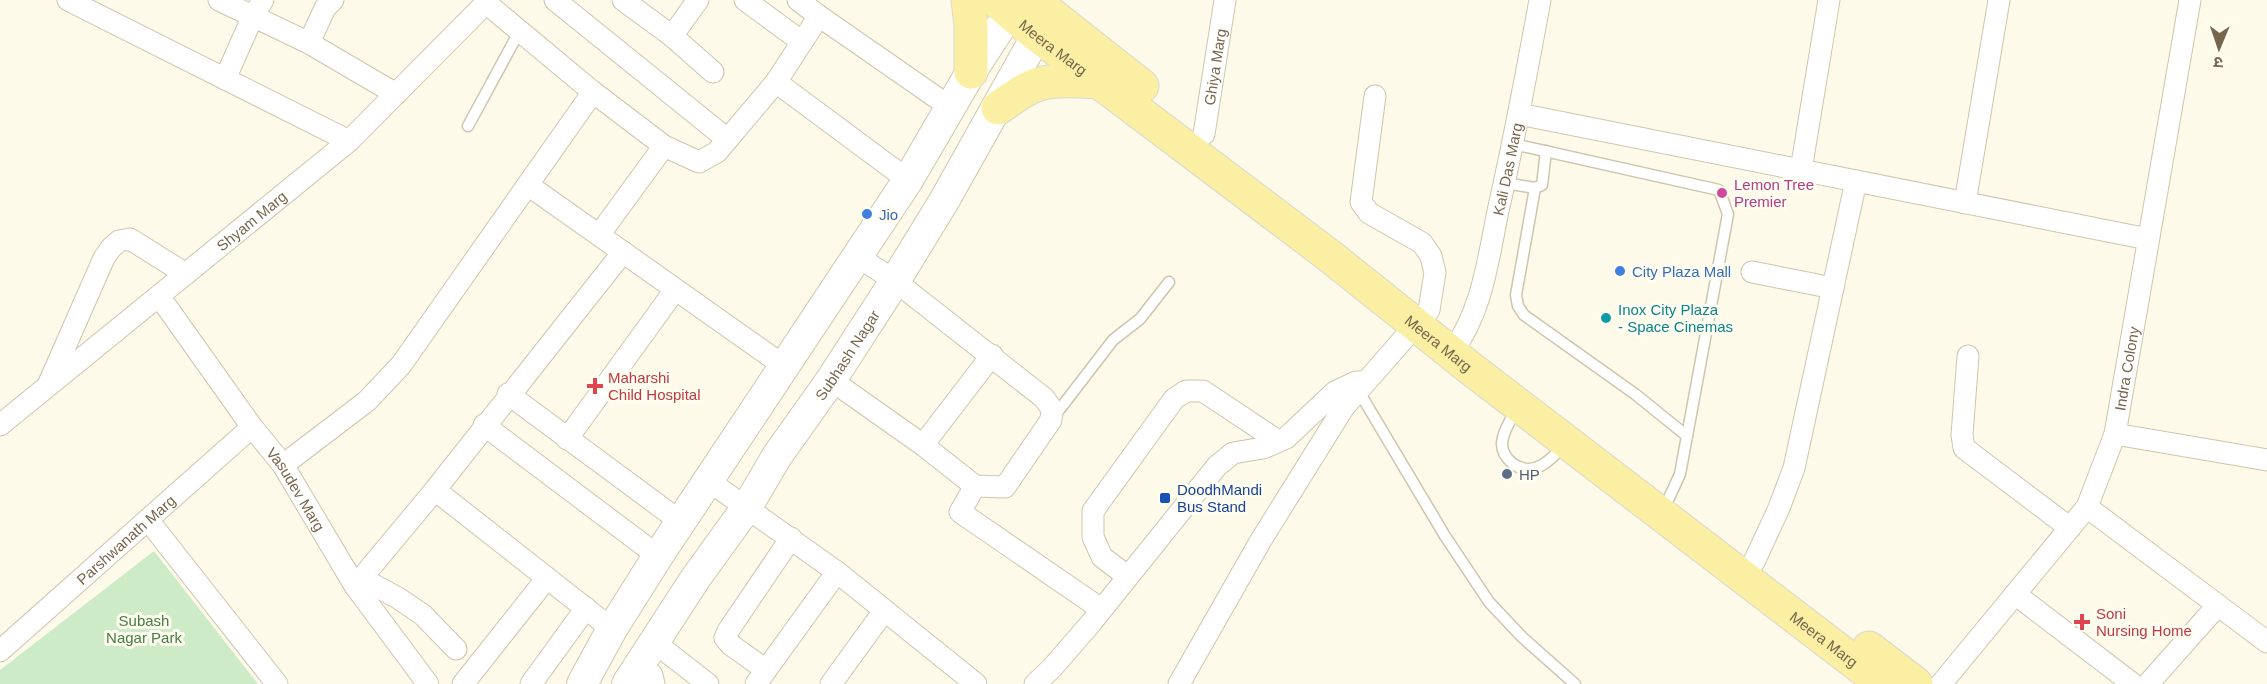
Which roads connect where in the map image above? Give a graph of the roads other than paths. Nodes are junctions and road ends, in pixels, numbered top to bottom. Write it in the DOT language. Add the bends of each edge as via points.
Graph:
graph roads {
  1 [pos="68,0"];
  2 [pos="219,0"];
  3 [pos="333,0"];
  4 [pos="555,0"];
  5 [pos="623,0"];
  6 [pos="698,0"];
  7 [pos="745,0"];
  8 [pos="798,0"];
  9 [pos="968,0"];
  10 [pos="1225,0"];
  11 [pos="1540,0"];
  12 [pos="1824,0"];
  13 [pos="1829,0"];
  14 [pos="2000,0"];
  15 [pos="2190,0"];
  16 [pos="488,2"];
  17 [pos="767,7"];
  18 [pos="258,8"];
  19 [pos="1024,11"];
  20 [pos="819,16"];
  21 [pos="519,32"];
  22 [pos="672,36"];
  23 [pos="802,42"];
  24 [pos="309,43"];
  25 [pos="713,72"];
  26 [pos="971,72"];
  27 [pos="225,79"];
  28 [pos="776,82"];
  29 [pos="1100,82"];
  30 [pos="593,92"];
  31 [pos="396,94"];
  32 [pos="1375,96"];
  33 [pos="950,107"];
  34 [pos="998,108"];
  35 [pos="1519,114"];
  36 [pos="468,126"];
  37 [pos="1204,134"];
  38 [pos="727,139"];
  39 [pos="349,141"];
  40 [pos="1513,144"];
  41 [pos="664,146"];
  42 [pos="1546,151"];
  43 [pos="1801,170"];
  44 [pos="908,180"];
  45 [pos="1856,181"];
  46 [pos="1504,183"];
  47 [pos="528,184"];
  48 [pos="1535,188"];
  49 [pos="1965,203"];
  50 [pos="599,235"];
  51 [pos="2148,239"];
  52 [pos="623,252"];
  53 [pos="857,256"];
  54 [pos="1752,272"];
  55 [pos="186,274"];
  56 [pos="895,280"];
  57 [pos="1169,282"];
  58 [pos="1833,288"];
  59 [pos="675,290"];
  60 [pos="159,296"];
  61 [pos="1423,318"];
  62 [pos="1458,345"];
  63 [pos="992,355"];
  64 [pos="1968,356"];
  65 [pos="784,366"];
  66 [pos="831,380"];
  67 [pos="48,386"];
  68 [pos="1362,386"];
  69 [pos="508,394"];
  70 [pos="1518,405"];
  71 [pos="1052,420"];
  72 [pos="0,425"];
  73 [pos="484,425"];
  74 [pos="252,427"];
  75 [pos="2115,434"];
  76 [pos="1687,436"];
  77 [pos="567,439"];
  78 [pos="1278,441"];
  79 [pos="1566,442"];
  80 [pos="923,445"];
  81 [pos="2267,460"];
  82 [pos="283,465"];
  83 [pos="709,481"];
  84 [pos="975,486"];
  85 [pos="435,490"];
  86 [pos="1669,498"];
  87 [pos="747,507"];
  88 [pos="2086,507"];
  89 [pos="148,520"];
  90 [pos="681,522"];
  91 [pos="2070,528"];
  92 [pos="791,538"];
  93 [pos="658,556"];
  94 [pos="1754,562"];
  95 [pos="837,572"];
  96 [pos="1127,576"];
  97 [pos="548,578"];
  98 [pos="358,582"];
  99 [pos="2014,594"];
  100 [pos="2218,605"];
  101 [pos="586,608"];
  102 [pos="1101,609"];
  103 [pos="884,611"];
  104 [pos="612,629"];
  105 [pos="2267,642"];
  106 [pos="456,649"];
  107 [pos="0,651"];
  108 [pos="644,668"];
  109 [pos="761,677"];
  110 [pos="277,684"];
  111 [pos="428,684"];
  112 [pos="463,684"];
  113 [pos="531,684"];
  114 [pos="582,684"];
  115 [pos="708,684"];
  116 [pos="831,684"];
  117 [pos="976,684"];
  118 [pos="1035,684"];
  119 [pos="1179,684"];
  120 [pos="1575,684"];
  121 [pos="1884,684"];
  122 [pos="1916,684"];
  123 [pos="1941,684"];
  124 [pos="2133,684"];
  125 [pos="2148,684"];
  1 -- 27 [label="street"];
  2 -- 18 [label="street"];
  3 -- 24 [label="street" via="325,8"];
  4 -- 38 [label="street"];
  5 -- 22 [label="street"];
  6 -- 22 [label="street"];
  7 -- 17 [label="street"];
  8 -- 20 [label="street"];
  9 -- 26 [label="main road"];
  10 -- 37 [label="street, Ghiya Marg"];
  11 -- 35 [label="street, Kali Das Marg"];
  12 -- 13 [label="street"];
  13 -- 43 [label="street"];
  14 -- 49 [label="street"];
  15 -- 51 [label="street, Indra Colony"];
  16 -- 21 [label="street"];
  16 -- 31 [label="street, Shyam Marg"];
  17 -- 23 [label="street"];
  18 -- 24 [label="street"];
  18 -- 27 [label="street"];
  19 -- 26 [label="street"];
  19 -- 29 [label="main road, Meera Marg"];
  19 -- 34 [label="street, Subhash Nagar"];
  19 -- 37 [label="main road, Meera Marg"];
  20 -- 23 [label="street"];
  20 -- 33 [label="street"];
  21 -- 30 [label="street"];
  21 -- 36 [label="lane"];
  22 -- 25 [label="street"];
  23 -- 28 [label="street"];
  24 -- 31 [label="street"];
  26 -- 33 [label="street"];
  27 -- 39 [label="street"];
  28 -- 38 [label="street"];
  28 -- 44 [label="street"];
  29 -- 34 [label="main road" via="1039,84"];
  29 -- 61 [label="main road, Meera Marg" via="1331,257"];
  30 -- 41 [label="street"];
  30 -- 47 [label="street"];
  31 -- 39 [label="street, Shyam Marg"];
  32 -- 61 [label="street" via="1361,202 1369,213 1422,243 1431,256 1435,273"];
  33 -- 44 [label="street"];
  34 -- 56 [label="street, Subhash Nagar"];
  35 -- 40 [label="street, Kali Das Marg"];
  35 -- 43 [label="street"];
  37 -- 61 [label="main road, Meera Marg"];
  38 -- 41 [label="street" via="717,152 699,162"];
  39 -- 55 [label="street, Shyam Marg"];
  40 -- 42 [label="lane"];
  40 -- 46 [label="street, Kali Das Marg"];
  41 -- 50 [label="street"];
  42 -- 48 [label="lane" via="1542,185"];
  42 -- 76 [label="lane" via="1719,190 1724,200 1728,214"];
  43 -- 45 [label="street"];
  44 -- 53 [label="street"];
  45 -- 49 [label="street"];
  45 -- 58 [label="street"];
  46 -- 48 [label="lane"];
  46 -- 62 [label="street, Kali Das Marg" via="1481,294"];
  47 -- 50 [label="street"];
  47 -- 82 [label="street" via="401,365 367,401"];
  48 -- 76 [label="lane" via="1516,295 1518,306 1524,315"];
  49 -- 51 [label="street"];
  50 -- 52 [label="street"];
  51 -- 75 [label="street, Indra Colony"];
  52 -- 59 [label="street"];
  52 -- 69 [label="street"];
  53 -- 56 [label="street"];
  53 -- 65 [label="street"];
  54 -- 58 [label="street"];
  55 -- 60 [label="street, Shyam Marg"];
  55 -- 67 [label="street" via="130,240 119,241 104,258"];
  56 -- 63 [label="street"];
  56 -- 66 [label="street, Subhash Nagar"];
  57 -- 71 [label="lane" via="1140,319 1113,340"];
  58 -- 94 [label="street" via="1794,468"];
  59 -- 65 [label="street"];
  59 -- 77 [label="street"];
  60 -- 67 [label="street, Shyam Marg"];
  60 -- 74 [label="street, Vasudev Marg"];
  61 -- 62 [label="main road, Meera Marg"];
  61 -- 68 [label="street"];
  62 -- 70 [label="main road, Meera Marg"];
  62 -- 86 [label="main road, Meera Marg" via="1573,419"];
  63 -- 71 [label="street" via="1044,398 1052,409"];
  63 -- 80 [label="street"];
  64 -- 91 [label="street" via="1964,447"];
  65 -- 83 [label="street"];
  66 -- 80 [label="street"];
  66 -- 87 [label="street, Subhash Nagar" via="777,456"];
  67 -- 72 [label="street, Shyam Marg"];
  68 -- 78 [label="street" via="1356,382 1335,392"];
  68 -- 119 [label="street" via="1310,458"];
  68 -- 120 [label="lane" via="1445,536 1489,602"];
  69 -- 73 [label="street"];
  69 -- 77 [label="street"];
  70 -- 79 [label="main road, Meera Marg"];
  70 -- 79 [label="lane" via="1502,441 1505,455 1513,464 1525,469 1538,468 1550,461"];
  71 -- 84 [label="street" via="1005,487"];
  73 -- 85 [label="street"];
  73 -- 93 [label="street"];
  74 -- 82 [label="street, Vasudev Marg"];
  74 -- 89 [label="street, Parshwanath Marg"];
  75 -- 81 [label="street"];
  75 -- 88 [label="street, Indra Colony"];
  76 -- 86 [label="lane" via="1680,474"];
  77 -- 90 [label="street"];
  78 -- 96 [label="street" via="1233,453 1217,466"];
  78 -- 96 [label="street" via="1203,391 1186,391 1174,399 1093,511 1093,537 1102,557"];
  79 -- 121 [label="main road, Meera Marg"];
  80 -- 84 [label="street"];
  82 -- 98 [label="street, Vasudev Marg"];
  83 -- 87 [label="street"];
  83 -- 90 [label="street"];
  84 -- 102 [label="street" via="960,512"];
  85 -- 97 [label="street"];
  85 -- 98 [label="street"];
  86 -- 94 [label="main road, Meera Marg"];
  87 -- 92 [label="street"];
  87 -- 108 [label="street, Subhash Nagar"];
  88 -- 91 [label="street, Indra Colony"];
  88 -- 100 [label="street"];
  89 -- 107 [label="street, Parshwanath Marg"];
  89 -- 110 [label="street"];
  90 -- 93 [label="street"];
  91 -- 99 [label="street, Indra Colony"];
  92 -- 95 [label="street"];
  92 -- 109 [label="street" via="725,638"];
  93 -- 104 [label="street"];
  94 -- 122 [label="main road, Meera Marg"];
  95 -- 103 [label="street"];
  95 -- 109 [label="street"];
  96 -- 102 [label="street"];
  97 -- 101 [label="street"];
  97 -- 112 [label="street"];
  98 -- 106 [label="street" via="398,598 423,615"];
  98 -- 111 [label="street, Vasudev Marg"];
  99 -- 123 [label="street, Indra Colony"];
  99 -- 124 [label="street"];
  100 -- 105 [label="street"];
  100 -- 125 [label="street"];
  101 -- 104 [label="street"];
  101 -- 113 [label="street"];
  102 -- 118 [label="street"];
  103 -- 116 [label="street"];
  103 -- 117 [label="street"];
  104 -- 114 [label="street"];
  108 -- 115 [label="street"];
}
